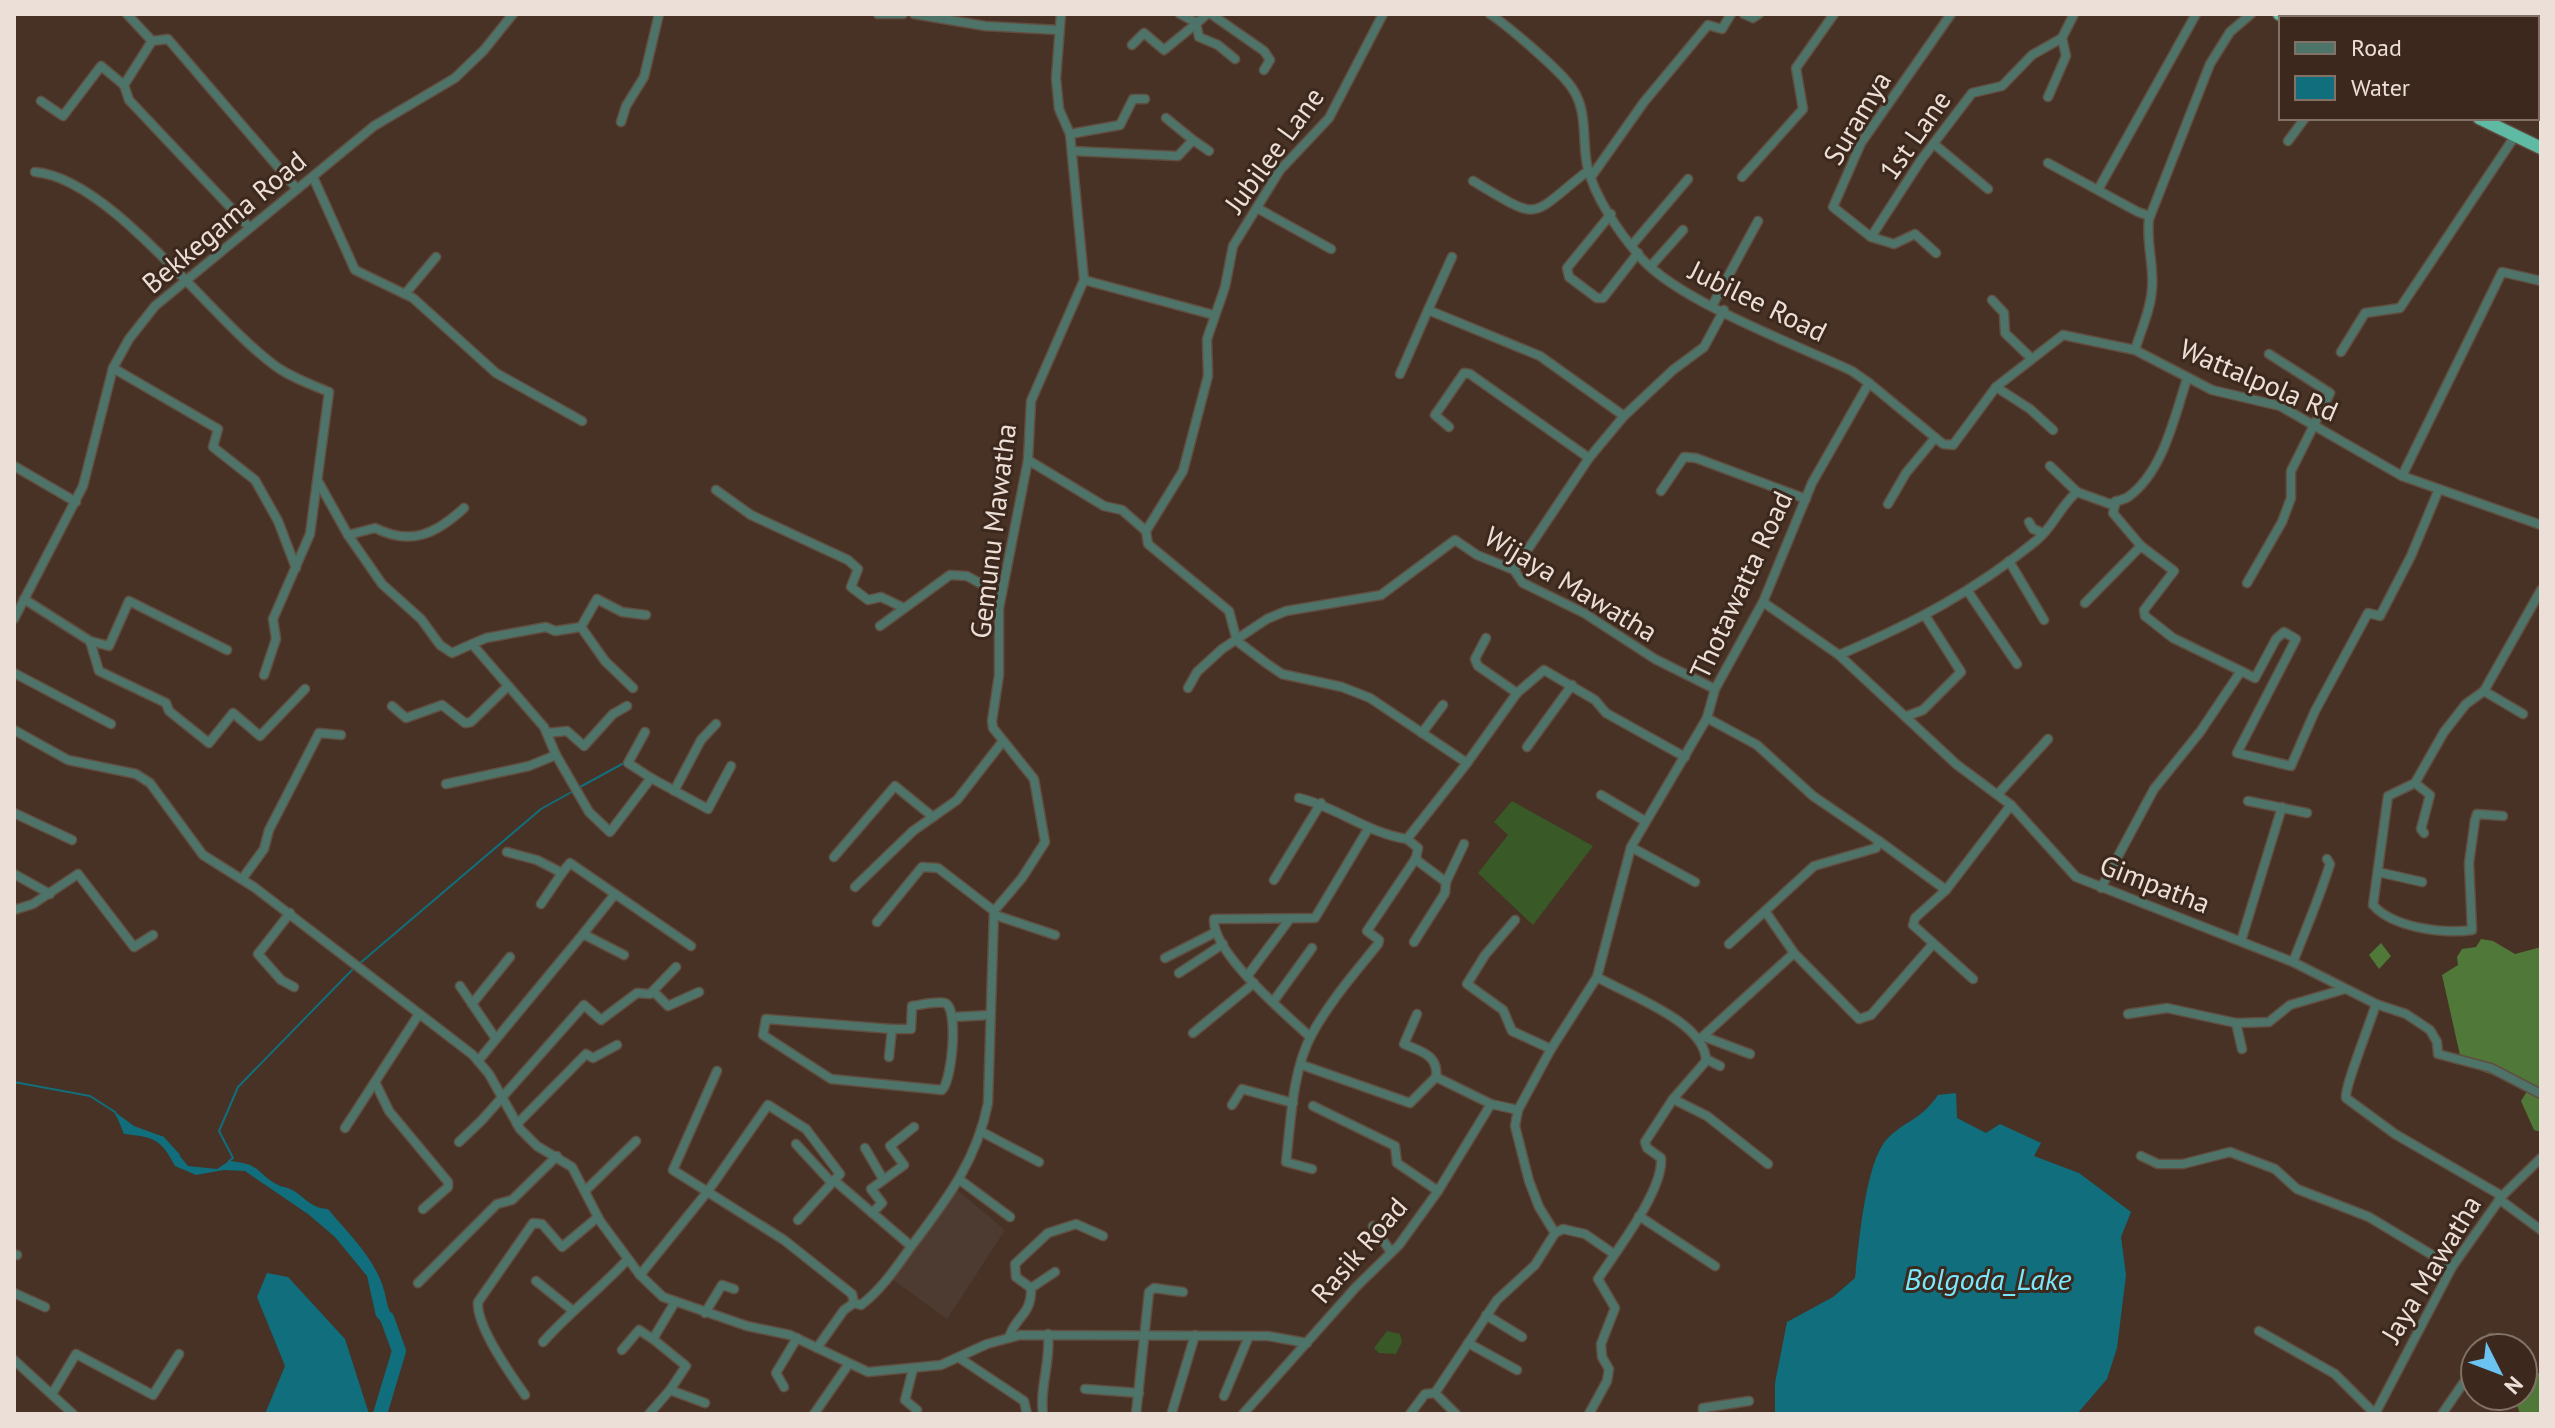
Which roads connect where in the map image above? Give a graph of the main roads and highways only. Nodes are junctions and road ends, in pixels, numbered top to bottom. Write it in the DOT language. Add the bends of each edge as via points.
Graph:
graph roads {
  1 [pos="2483,120"];
  2 [pos="2541,148"];
  1 -- 2 [label="highway"];
}
